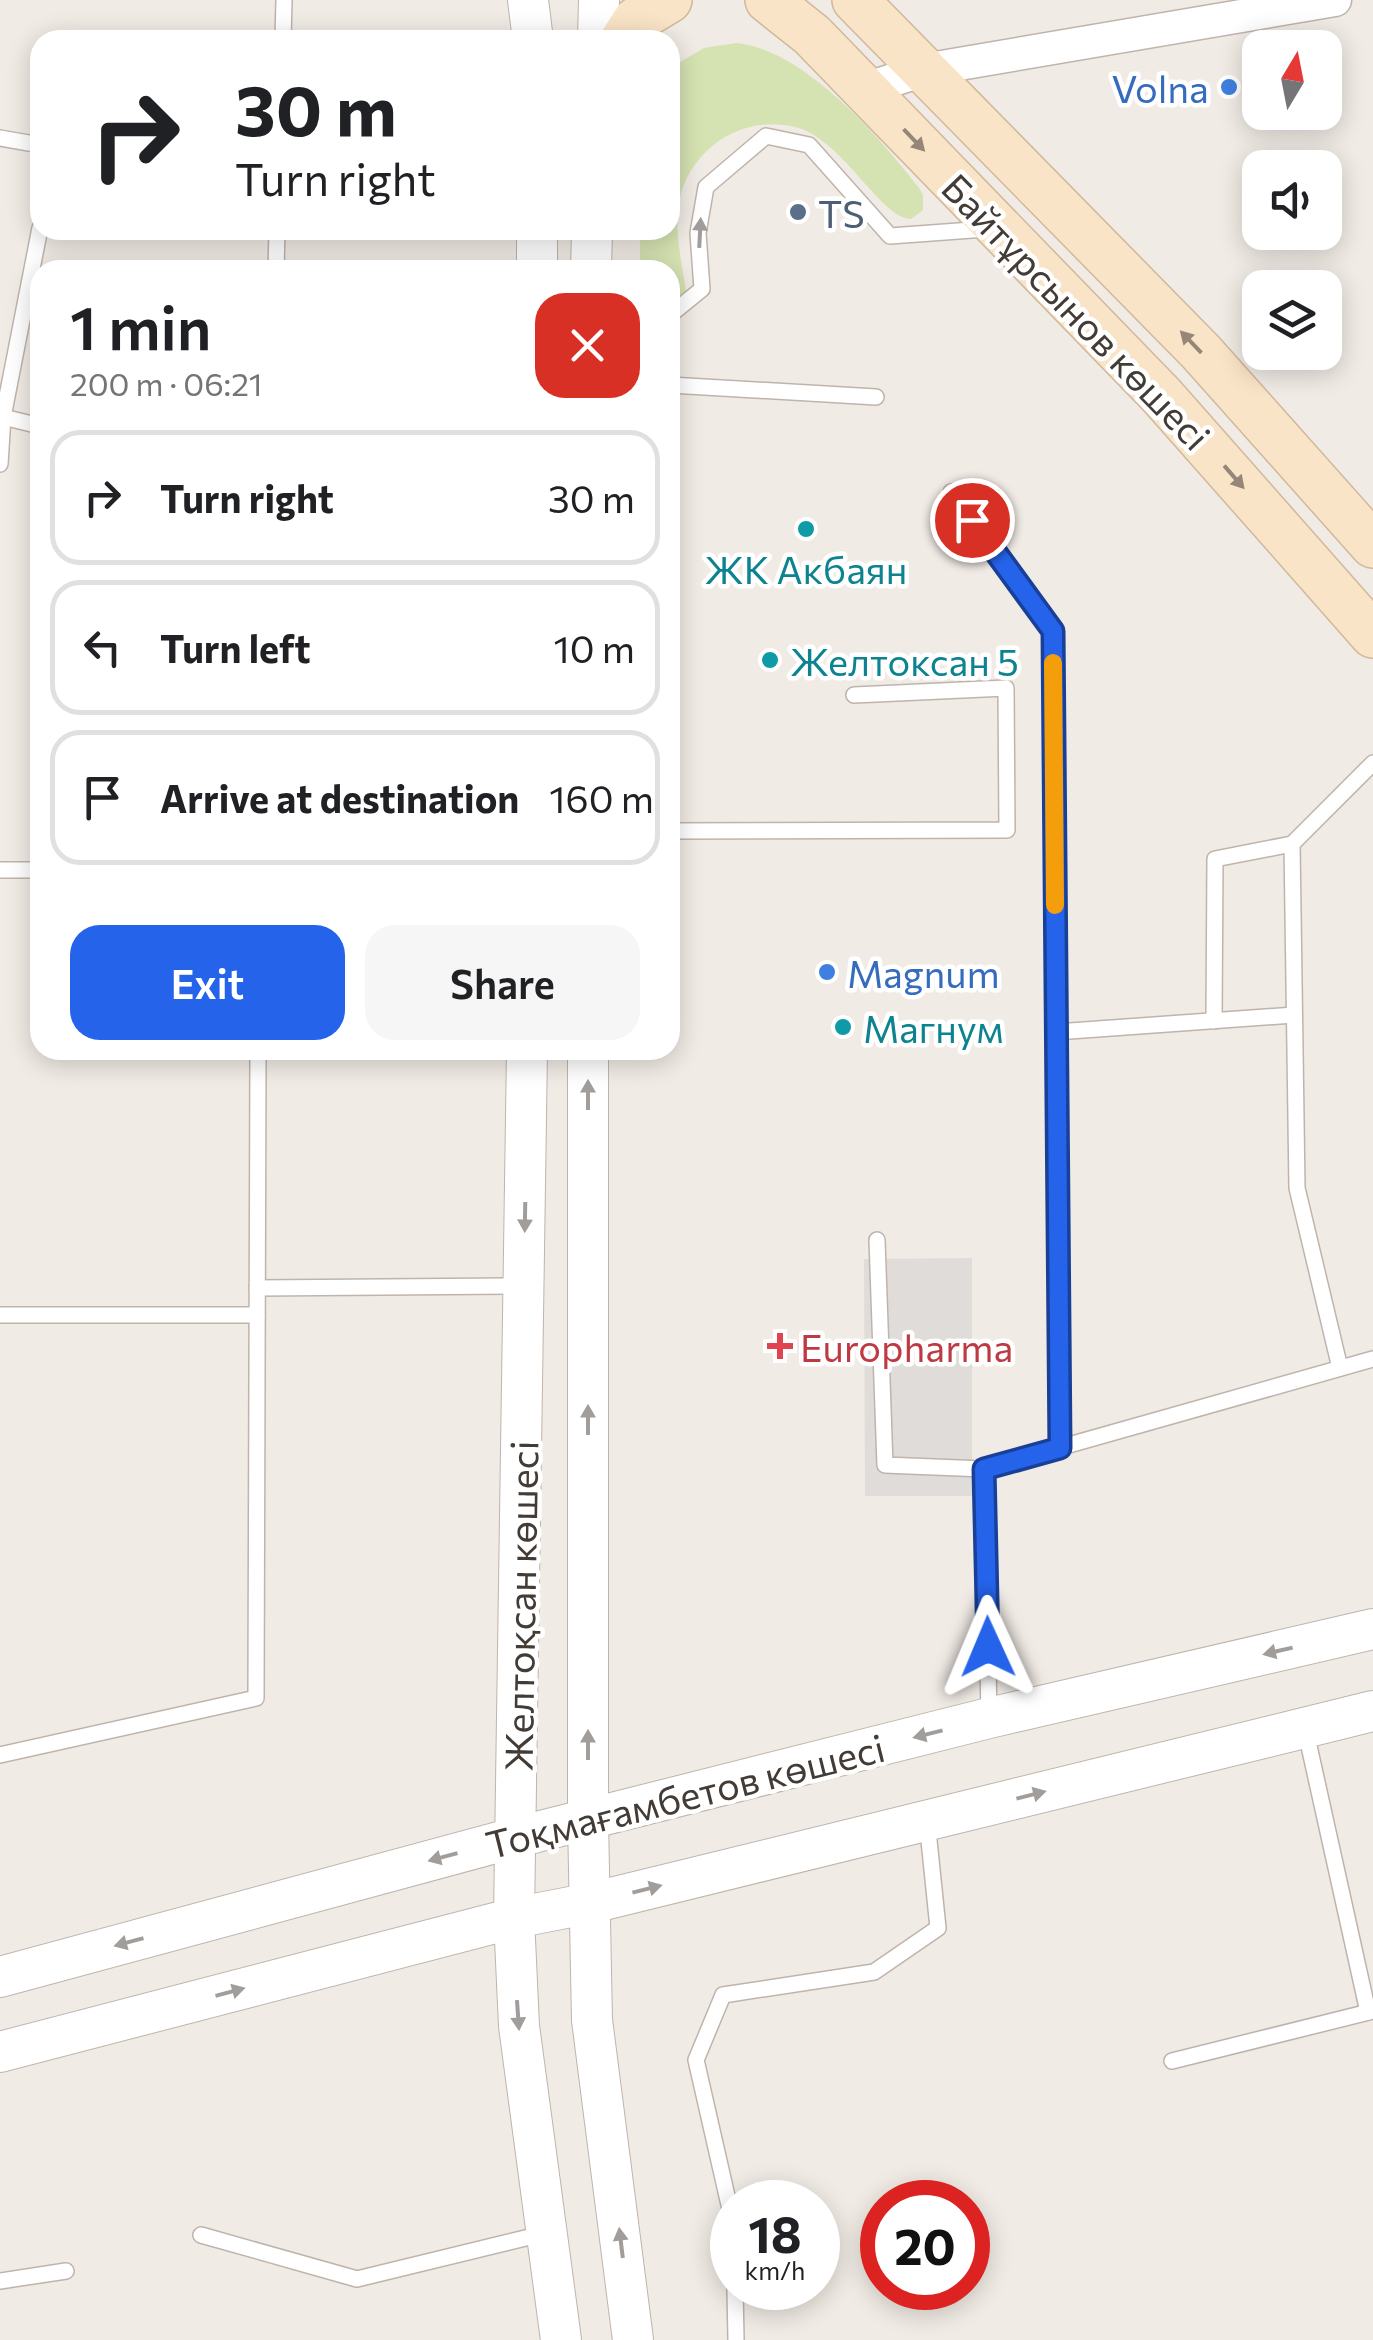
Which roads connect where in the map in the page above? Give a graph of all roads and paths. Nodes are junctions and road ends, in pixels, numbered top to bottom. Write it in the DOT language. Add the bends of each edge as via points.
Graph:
graph roads {
  1 [pos="284,0"];
  2 [pos="528,0"];
  3 [pos="599,0"];
  4 [pos="668,0"];
  5 [pos="734,0"];
  6 [pos="768,0"];
  7 [pos="855,0"];
  8 [pos="1335,0"];
  9 [pos="282,30"];
  10 [pos="532,30"];
  11 [pos="598,30"];
  12 [pos="630,30"];
  13 [pos="812,35"];
  14 [pos="924,70"];
  15 [pos="864,89"];
  16 [pos="0,138"];
  17 [pos="30,143"];
  18 [pos="1000,228"];
  19 [pos="30,279"];
  20 [pos="680,307"];
  21 [pos="680,386"];
  22 [pos="876,397"];
  23 [pos="3,417"];
  24 [pos="30,424"];
  25 [pos="0,464"];
  26 [pos="951,492"];
  27 [pos="1373,545"];
  28 [pos="1373,635"];
  29 [pos="854,695"];
  30 [pos="1373,763"];
  31 [pos="680,832"];
  32 [pos="1292,844"];
  33 [pos="0,870"];
  34 [pos="30,870"];
  35 [pos="1294,1015"];
  36 [pos="1214,1021"];
  37 [pos="1056,1032"];
  38 [pos="258,1060"];
  39 [pos="527,1060"];
  40 [pos="588,1060"];
  41 [pos="877,1240"];
  42 [pos="524,1286"];
  43 [pos="257,1288"];
  44 [pos="0,1315"];
  45 [pos="258,1316"];
  46 [pos="1373,1359"];
  47 [pos="1340,1368"];
  48 [pos="1060,1448"];
  49 [pos="984,1469"];
  50 [pos="1373,1628"];
  51 [pos="1373,1711"];
  52 [pos="989,1718"];
  53 [pos="1305,1728"];
  54 [pos="0,1755"];
  55 [pos="588,1820"];
  56 [pos="927,1821"];
  57 [pos="516,1837"];
  58 [pos="591,1903"];
  59 [pos="514,1918"];
  60 [pos="0,1977"];
  61 [pos="1370,2012"];
  62 [pos="0,2052"];
  63 [pos="1172,2061"];
  64 [pos="723,2180"];
  65 [pos="546,2233"];
  66 [pos="202,2234"];
  67 [pos="66,2271"];
  68 [pos="0,2281"];
  69 [pos="735,2310"];
  70 [pos="561,2340"];
  71 [pos="634,2340"];
  72 [pos="736,2340"];
  1 -- 9 [label="lane"];
  2 -- 10 [label="street"];
  3 -- 11 [label="street"];
  4 -- 12 [label="main road"];
  5 -- 13 [label="main road"];
  6 -- 13 [label="main road, Байтұрсынов көшесі"];
  7 -- 14 [label="main road, Байтұрсынов көшесі"];
  8 -- 14 [label="street"];
  13 -- 15 [label="main road, Байтұрсынов көшесі"];
  14 -- 15 [label="street"];
  27 -- 14 [label="main road, Байтұрсынов көшесі, one-way" via="1201,352"];
  15 -- 18 [label="main road, Байтұрсынов көшесі, one-way"];
  16 -- 17 [label="lane"];
  20 -- 18 [label="lane, one-way" via="702,290 698,234 706,186 766,136 808,145 890,236"];
  18 -- 28 [label="main road, Байтұрсынов көшесі, one-way" via="1162,396"];
  19 -- 23 [label="lane"];
  21 -- 22 [label="lane"];
  23 -- 24 [label="lane"];
  23 -- 25 [label="lane"];
  26 -- 37 [label="lane" via="1053,631"];
  29 -- 31 [label="lane" via="1006,688 1008,830"];
  30 -- 32 [label="lane"];
  32 -- 35 [label="lane"];
  32 -- 36 [label="lane" via="1216,859"];
  33 -- 34 [label="lane"];
  35 -- 36 [label="lane"];
  35 -- 47 [label="lane" via="1297,1188"];
  36 -- 37 [label="lane"];
  37 -- 48 [label="lane"];
  38 -- 43 [label="lane"];
  39 -- 42 [label="street, Желтоқсан көшесі, one-way"];
  55 -- 40 [label="street, Желтоқсан көшесі, one-way"];
  41 -- 49 [label="lane" via="885,1465"];
  42 -- 43 [label="lane"];
  42 -- 57 [label="street, Желтоқсан көшесі"];
  43 -- 45 [label="lane"];
  44 -- 45 [label="lane"];
  45 -- 54 [label="lane" via="256,1698"];
  46 -- 47 [label="lane"];
  47 -- 48 [label="lane"];
  48 -- 49 [label="lane"];
  49 -- 52 [label="lane"];
  50 -- 52 [label="street, Тоқмағамбетов көшесі, one-way"];
  51 -- 53 [label="street, Тоқмағамбетов көшесі"];
  52 -- 55 [label="street, Тоқмағамбетов көшесі, one-way"];
  56 -- 53 [label="street, Тоқмағамбетов көшесі, one-way"];
  53 -- 61 [label="lane"];
  55 -- 57 [label="street, Тоқмағамбетов көшесі"];
  55 -- 58 [label="street, Желтоқсан көшесі"];
  58 -- 56 [label="street, Тоқмағамбетов көшесі, one-way"];
  56 -- 64 [label="lane" via="938,1928 874,1972 723,1995 696,2060"];
  57 -- 59 [label="street, Желтоқсан көшесі"];
  57 -- 60 [label="street, Тоқмағамбетов көшесі, one-way"];
  58 -- 59 [label="street, Тоқмағамбетов көшесі"];
  71 -- 58 [label="street, Желтоқсан көшесі, one-way" via="592,2020"];
  62 -- 59 [label="street, Тоқмағамбетов көшесі, one-way"];
  59 -- 65 [label="street, Желтоқсан көшесі, one-way" via="518,2026"];
  61 -- 63 [label="lane"];
  65 -- 66 [label="lane" via="357,2278"];
  65 -- 70 [label="street, Желтоқсан көшесі"];
  67 -- 68 [label="lane"];
  69 -- 72 [label="lane"];
}
